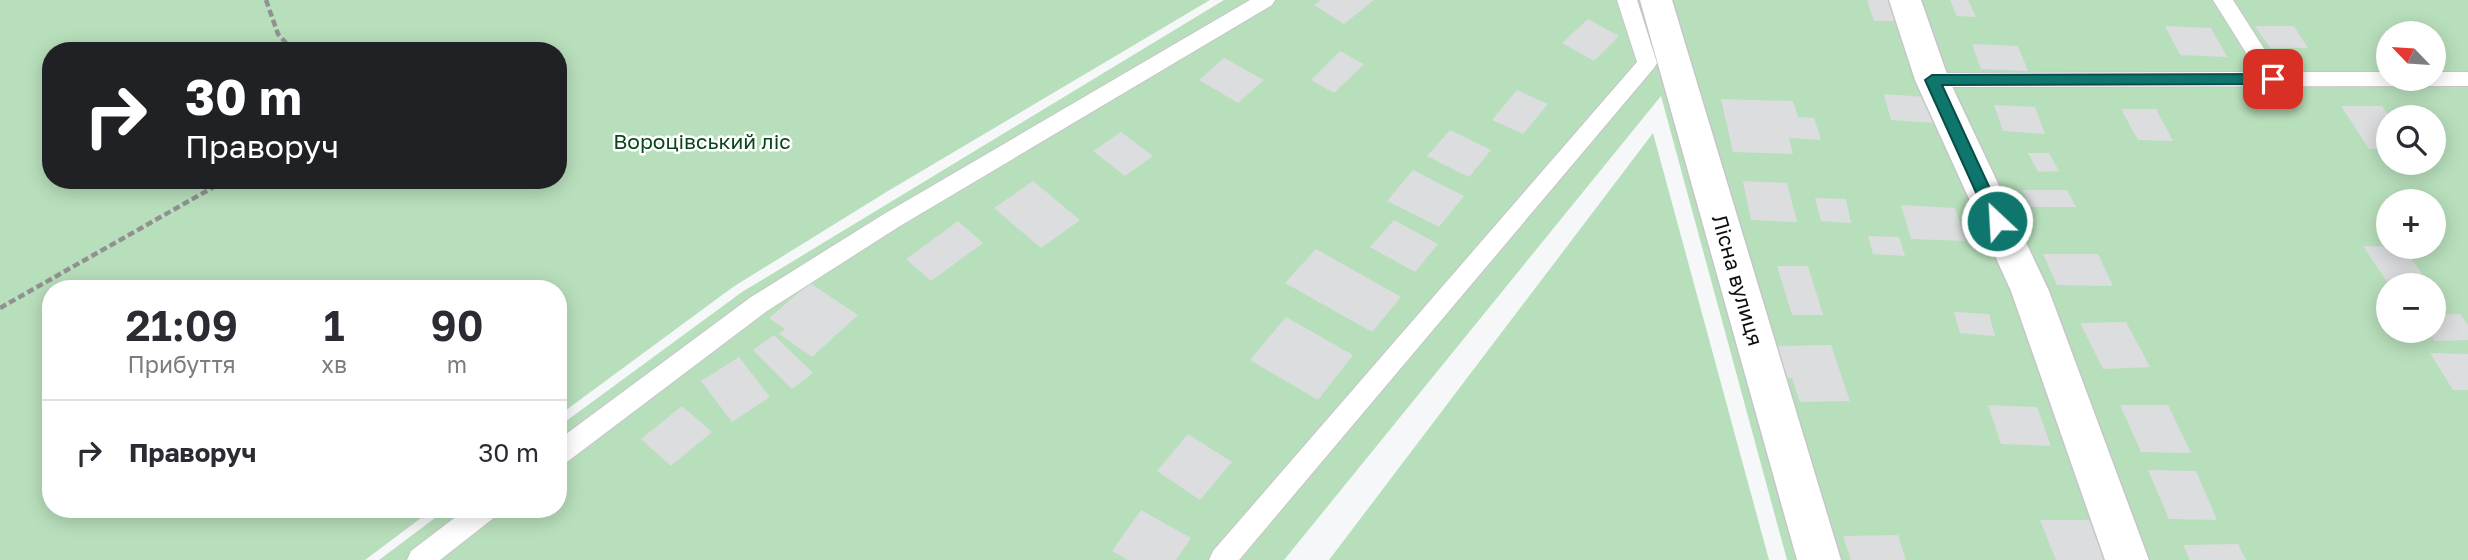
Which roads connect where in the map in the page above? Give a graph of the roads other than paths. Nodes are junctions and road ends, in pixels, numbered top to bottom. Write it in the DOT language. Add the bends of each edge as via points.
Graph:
graph roads {
  1 [pos="1265,0"];
  2 [pos="1627,0"];
  3 [pos="1656,0"];
  4 [pos="1905,0"];
  5 [pos="2223,0"];
  6 [pos="2273,79"];
  7 [pos="2468,79"];
  8 [pos="1932,80"];
  9 [pos="567,447"];
  10 [pos="474,518"];
  11 [pos="420,560"];
  12 [pos="1222,560"];
  13 [pos="1819,560"];
  14 [pos="2127,560"];
  1 -- 9 [label="lane" via="892,220 759,304"];
  2 -- 12 [label="lane" via="1647,63"];
  3 -- 13 [label="street, Лісна вулиця"];
  4 -- 8 [label="street"];
  5 -- 6 [label="lane"];
  6 -- 7 [label="lane"];
  6 -- 8 [label="lane"];
  8 -- 14 [label="street" via="2030,291"];
  10 -- 11 [label="lane"];
}
